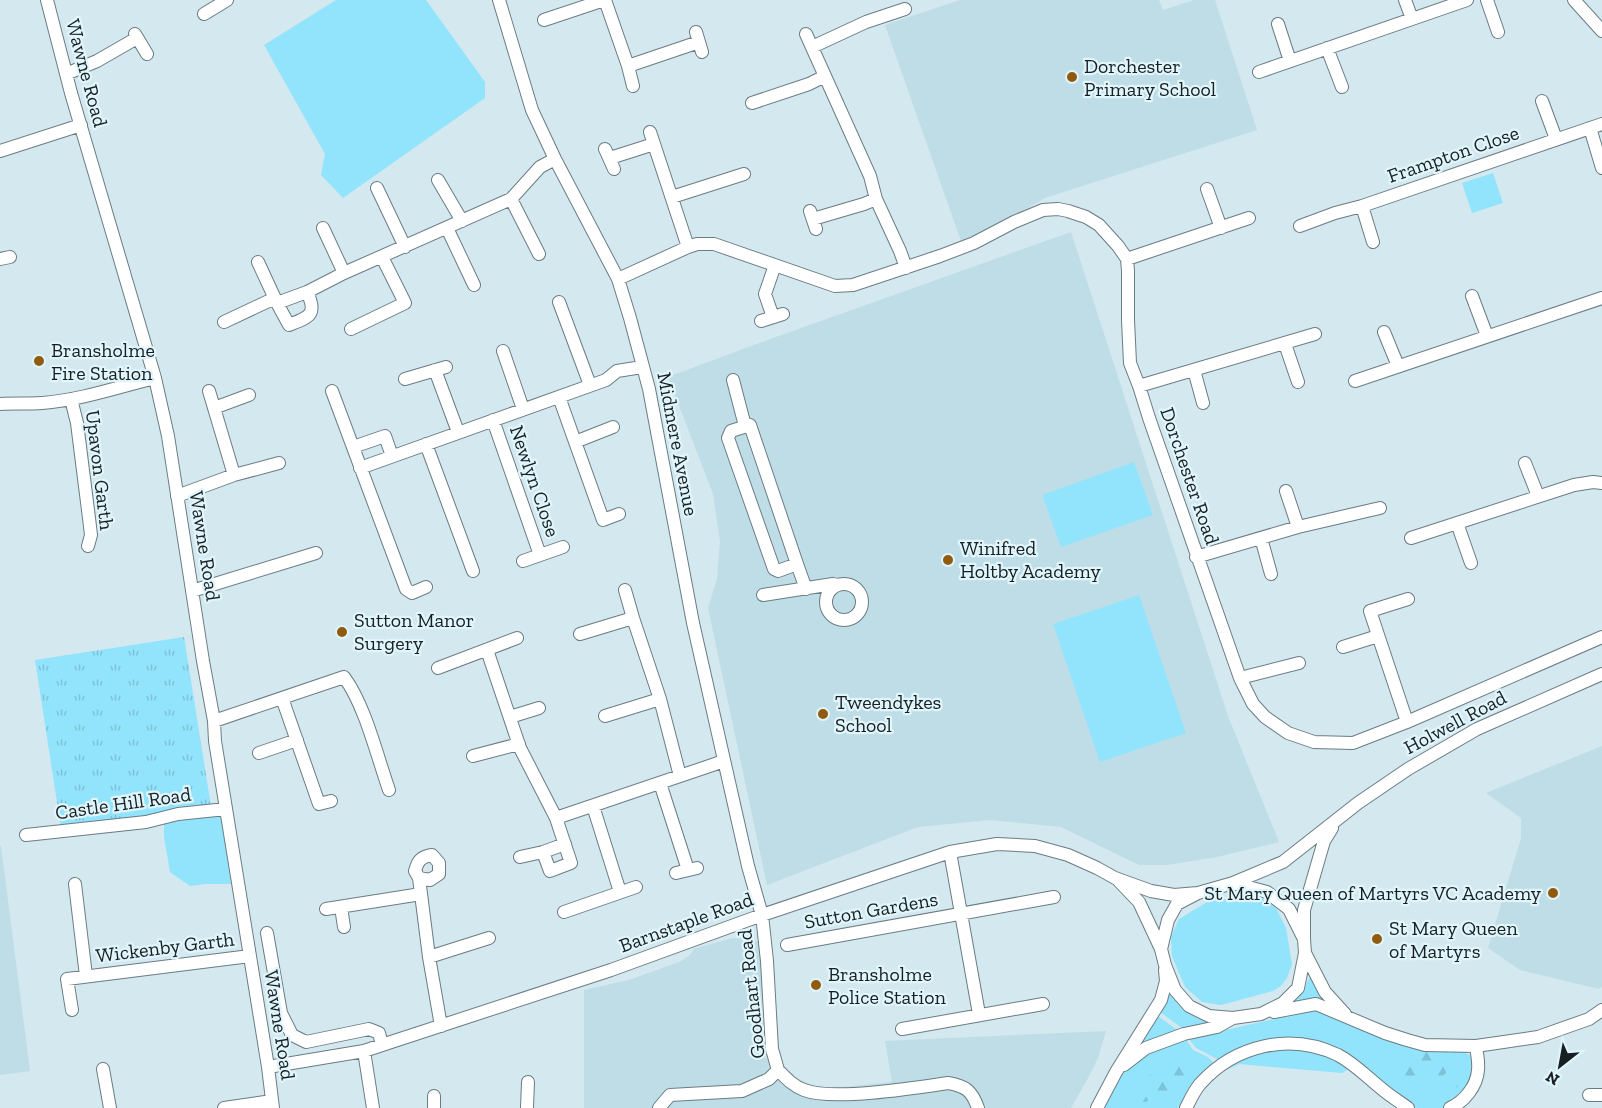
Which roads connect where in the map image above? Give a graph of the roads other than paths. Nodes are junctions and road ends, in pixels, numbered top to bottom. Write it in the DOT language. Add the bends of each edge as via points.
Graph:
graph roads {
  1 [pos="47,0"];
  2 [pos="499,0"];
  3 [pos="604,0"];
  4 [pos="1405,0"];
  5 [pos="1467,0"];
  6 [pos="1487,0"];
  7 [pos="1574,0"];
  8 [pos="220,2"];
  9 [pos="905,9"];
  10 [pos="204,14"];
  11 [pos="1412,19"];
  12 [pos="544,20"];
  13 [pos="1278,24"];
  14 [pos="1602,31"];
  15 [pos="1498,32"];
  16 [pos="806,34"];
  17 [pos="699,42"];
  18 [pos="812,47"];
  19 [pos="1327,48"];
  20 [pos="147,54"];
  21 [pos="1290,61"];
  22 [pos="628,66"];
  23 [pos="1259,72"];
  24 [pos="66,74"];
  25 [pos="825,76"];
  26 [pos="633,86"];
  27 [pos="1342,87"];
  28 [pos="1542,101"];
  29 [pos="752,103"];
  30 [pos="81,125"];
  31 [pos="1596,126"];
  32 [pos="1556,139"];
  33 [pos="0,151"];
  34 [pos="555,159"];
  35 [pos="609,159"];
  36 [pos="1602,168"];
  37 [pos="744,173"];
  38 [pos="438,180"];
  39 [pos="377,188"];
  40 [pos="1206,189"];
  41 [pos="672,197"];
  42 [pos="512,199"];
  43 [pos="876,199"];
  44 [pos="1362,206"];
  45 [pos="1249,218"];
  46 [pos="813,220"];
  47 [pos="462,221"];
  48 [pos="1300,226"];
  49 [pos="323,228"];
  50 [pos="447,228"];
  51 [pos="1221,228"];
  52 [pos="1373,242"];
  53 [pos="405,247"];
  54 [pos="688,247"];
  55 [pos="539,254"];
  56 [pos="382,257"];
  57 [pos="1127,260"];
  58 [pos="258,262"];
  59 [pos="775,266"];
  60 [pos="906,268"];
  61 [pos="344,273"];
  62 [pos="618,279"];
  63 [pos="474,285"];
  64 [pos="307,292"];
  65 [pos="1472,296"];
  66 [pos="1602,298"];
  67 [pos="276,300"];
  68 [pos="559,302"];
  69 [pos="772,317"];
  70 [pos="224,322"];
  71 [pos="351,329"];
  72 [pos="1384,332"];
  73 [pos="1315,334"];
  74 [pos="1487,336"];
  75 [pos="1285,344"];
  76 [pos="503,351"];
  77 [pos="1398,366"];
  78 [pos="642,367"];
  79 [pos="1194,370"];
  80 [pos="155,378"];
  81 [pos="405,379"];
  82 [pos="733,380"];
  83 [pos="1355,381"];
  84 [pos="1298,382"];
  85 [pos="590,386"];
  86 [pos="1139,386"];
  87 [pos="209,391"];
  88 [pos="332,391"];
  89 [pos="249,395"];
  90 [pos="559,396"];
  91 [pos="71,399"];
  92 [pos="1203,403"];
  93 [pos="0,404"];
  94 [pos="214,408"];
  95 [pos="523,409"];
  96 [pos="493,420"];
  97 [pos="745,426"];
  98 [pos="613,427"];
  99 [pos="458,432"];
  100 [pos="575,442"];
  101 [pos="426,444"];
  102 [pos="353,447"];
  103 [pos="392,456"];
  104 [pos="279,463"];
  105 [pos="1525,464"];
  106 [pos="360,468"];
  107 [pos="234,475"];
  108 [pos="1602,483"];
  109 [pos="1286,491"];
  110 [pos="177,496"];
  111 [pos="1538,496"];
  112 [pos="1380,508"];
  113 [pos="619,514"];
  114 [pos="1457,523"];
  115 [pos="1298,527"];
  116 [pos="1261,538"];
  117 [pos="1412,538"];
  118 [pos="88,546"];
  119 [pos="563,547"];
  120 [pos="316,553"];
  121 [pos="540,555"];
  122 [pos="1196,557"];
  123 [pos="524,561"];
  124 [pos="1471,563"];
  125 [pos="797,564"];
  126 [pos="473,571"];
  127 [pos="1271,574"];
  128 [pos="838,585"];
  129 [pos="426,587"];
  130 [pos="806,589"];
  131 [pos="625,590"];
  132 [pos="192,591"];
  133 [pos="763,596"];
  134 [pos="1408,599"];
  135 [pos="633,618"];
  136 [pos="580,634"];
  137 [pos="1378,636"];
  138 [pos="1602,637"];
  139 [pos="517,638"];
  140 [pos="1343,647"];
  141 [pos="487,650"];
  142 [pos="1299,663"];
  143 [pos="438,668"];
  144 [pos="1602,674"];
  145 [pos="1240,678"];
  146 [pos="282,698"];
  147 [pos="660,699"];
  148 [pos="539,708"];
  149 [pos="605,716"];
  150 [pos="510,717"];
  151 [pos="214,721"];
  152 [pos="1407,722"];
  153 [pos="297,740"];
  154 [pos="519,744"];
  155 [pos="259,753"];
  156 [pos="473,756"];
  157 [pos="724,761"];
  158 [pos="680,776"];
  159 [pos="660,783"];
  160 [pos="389,790"];
  161 [pos="331,801"];
  162 [pos="593,806"];
  163 [pos="226,809"];
  164 [pos="556,818"];
  165 [pos="1335,822"];
  166 [pos="26,835"];
  167 [pos="565,844"];
  168 [pos="543,852"];
  169 [pos="950,852"];
  170 [pos="520,857"];
  171 [pos="687,870"];
  172 [pos="419,878"];
  173 [pos="1115,878"];
  174 [pos="1233,883"];
  175 [pos="75,884"];
  176 [pos="636,887"];
  177 [pos="620,892"];
  178 [pos="1198,893"];
  179 [pos="421,894"];
  180 [pos="1054,897"];
  181 [pos="341,907"];
  182 [pos="326,909"];
  183 [pos="564,912"];
  184 [pos="961,914"];
  185 [pos="762,915"];
  186 [pos="344,927"];
  187 [pos="267,933"];
  188 [pos="489,938"];
  189 [pos="1304,939"];
  190 [pos="788,945"];
  191 [pos="1161,949"];
  192 [pos="1305,953"];
  193 [pos="250,956"];
  194 [pos="429,957"];
  195 [pos="1165,965"];
  196 [pos="86,976"];
  197 [pos="1043,1004"];
  198 [pos="72,1010"];
  199 [pos="1602,1010"];
  200 [pos="979,1014"];
  201 [pos="1261,1014"];
  202 [pos="1348,1016"];
  203 [pos="1233,1018"];
  204 [pos="441,1026"];
  205 [pos="902,1029"];
  206 [pos="382,1045"];
  207 [pos="1476,1046"];
  208 [pos="364,1051"];
  209 [pos="268,1067"];
  210 [pos="103,1069"];
  211 [pos="778,1070"];
  212 [pos="1116,1072"];
  213 [pos="528,1083"];
  214 [pos="272,1105"];
  215 [pos="1457,1107"];
  216 [pos="110,1108"];
  217 [pos="224,1108"];
  218 [pos="373,1108"];
  219 [pos="527,1108"];
  220 [pos="659,1108"];
  221 [pos="978,1108"];
  222 [pos="1097,1108"];
  223 [pos="1186,1108"];
  224 [pos="1408,1108"];
  1 -- 24 [label="street, Wawne Road"];
  2 -- 34 [label="street, Midmere Avenue" via="532,110"];
  3 -- 12 [label="street"];
  3 -- 22 [label="street"];
  4 -- 11 [label="street"];
  5 -- 11 [label="street"];
  6 -- 15 [label="street"];
  7 -- 14 [label="street"];
  8 -- 10 [label="street"];
  9 -- 18 [label="street"];
  11 -- 19 [label="street"];
  13 -- 21 [label="street"];
  16 -- 18 [label="street"];
  17 -- 22 [label="street"];
  18 -- 25 [label="street"];
  19 -- 21 [label="street"];
  19 -- 27 [label="street"];
  20 -- 24 [label="street" via="136,36 97,62"];
  21 -- 23 [label="street"];
  22 -- 26 [label="street"];
  24 -- 30 [label="street, Wawne Road"];
  25 -- 29 [label="street"];
  25 -- 43 [label="street" via="870,176"];
  28 -- 32 [label="street"];
  30 -- 33 [label="street"];
  30 -- 80 [label="street, Wawne Road"];
  31 -- 32 [label="street, Frampton Close"];
  31 -- 36 [label="street, Frampton Close"];
  32 -- 44 [label="street, Frampton Close"];
  34 -- 42 [label="street" via="540,167"];
  34 -- 62 [label="street, Midmere Avenue"];
  35 -- 41 [label="street" via="652,138"];
  37 -- 41 [label="street"];
  38 -- 47 [label="street"];
  39 -- 53 [label="street"];
  40 -- 51 [label="street"];
  41 -- 54 [label="street"];
  42 -- 47 [label="street"];
  42 -- 55 [label="street"];
  43 -- 46 [label="street"];
  43 -- 60 [label="street"];
  44 -- 48 [label="street, Frampton Close"];
  44 -- 52 [label="street"];
  45 -- 51 [label="street"];
  47 -- 50 [label="street"];
  49 -- 61 [label="street"];
  50 -- 53 [label="street"];
  50 -- 63 [label="street"];
  51 -- 57 [label="street"];
  53 -- 56 [label="street"];
  54 -- 59 [label="street" via="714,244"];
  54 -- 62 [label="street"];
  56 -- 61 [label="street"];
  56 -- 71 [label="street" via="405,303"];
  57 -- 60 [label="street" via="1099,225 1068,211 1046,210"];
  57 -- 86 [label="street, Dorchester Road" via="1130,363"];
  58 -- 67 [label="street"];
  59 -- 60 [label="street" via="835,286 854,285"];
  59 -- 69 [label="street" via="765,294"];
  61 -- 64 [label="street"];
  62 -- 78 [label="street, Midmere Avenue"];
  64 -- 67 [label="street"];
  64 -- 67 [label="street" via="312,312 308,318 289,325"];
  65 -- 74 [label="street"];
  66 -- 74 [label="street"];
  67 -- 70 [label="street"];
  68 -- 85 [label="street"];
  72 -- 77 [label="street"];
  73 -- 75 [label="street"];
  74 -- 77 [label="street"];
  75 -- 79 [label="street"];
  75 -- 84 [label="street"];
  76 -- 95 [label="street, Newlyn Close"];
  77 -- 83 [label="street"];
  78 -- 85 [label="street, Newlyn Close" via="617,371"];
  78 -- 157 [label="street, Midmere Avenue"];
  79 -- 86 [label="street"];
  79 -- 92 [label="street"];
  80 -- 91 [label="street"];
  80 -- 110 [label="street, Wawne Road"];
  81 -- 99 [label="street" via="440,368"];
  82 -- 97 [label="street"];
  85 -- 90 [label="street, Newlyn Close"];
  86 -- 122 [label="street, Dorchester Road"];
  87 -- 94 [label="street"];
  88 -- 102 [label="street"];
  89 -- 94 [label="street"];
  90 -- 95 [label="street, Newlyn Close"];
  90 -- 100 [label="street"];
  91 -- 93 [label="street"];
  91 -- 118 [label="street, Upavon Garth" via="78,423 91,535"];
  94 -- 107 [label="street"];
  95 -- 96 [label="street, Newlyn Close"];
  96 -- 99 [label="street, Newlyn Close"];
  96 -- 121 [label="street, Newlyn Close"];
  97 -- 125 [label="street" via="750,425"];
  97 -- 125 [label="street" via="731,431 729,438 774,569 778,572"];
  98 -- 100 [label="street"];
  99 -- 101 [label="street, Newlyn Close"];
  100 -- 113 [label="street" via="603,520"];
  101 -- 103 [label="street, Newlyn Close"];
  101 -- 126 [label="street"];
  102 -- 103 [label="street" via="385,436"];
  102 -- 106 [label="street"];
  103 -- 106 [label="street, Newlyn Close"];
  104 -- 107 [label="street"];
  105 -- 111 [label="street"];
  106 -- 129 [label="street" via="406,589 412,593"];
  107 -- 110 [label="street"];
  108 -- 111 [label="street" via="1574,485"];
  109 -- 115 [label="street"];
  110 -- 132 [label="street, Wawne Road"];
  111 -- 114 [label="street"];
  112 -- 115 [label="street"];
  114 -- 117 [label="street"];
  114 -- 124 [label="street"];
  115 -- 116 [label="street"];
  116 -- 122 [label="street"];
  116 -- 127 [label="street"];
  119 -- 121 [label="street, Newlyn Close"];
  120 -- 132 [label="street"];
  121 -- 123 [label="street, Newlyn Close"];
  122 -- 145 [label="street, Dorchester Road"];
  125 -- 130 [label="street"];
  128 -- 130 [label="street"];
  130 -- 133 [label="street"];
  131 -- 135 [label="street"];
  132 -- 151 [label="street, Wawne Road"];
  134 -- 137 [label="street" via="1370,611"];
  135 -- 136 [label="street"];
  135 -- 147 [label="street"];
  137 -- 140 [label="street"];
  137 -- 152 [label="street"];
  138 -- 152 [label="street, Dorchester Road"];
  139 -- 141 [label="street"];
  141 -- 143 [label="street"];
  141 -- 150 [label="street"];
  142 -- 145 [label="street"];
  144 -- 165 [label="street, Holwell Road" via="1477,729 1408,769"];
  145 -- 152 [label="street, Dorchester Road" via="1253,704 1265,717 1288,734 1314,742 1353,743"];
  146 -- 151 [label="street"];
  146 -- 153 [label="street"];
  146 -- 160 [label="street" via="344,676 361,709"];
  147 -- 149 [label="street"];
  147 -- 158 [label="street"];
  148 -- 150 [label="street"];
  150 -- 154 [label="street"];
  151 -- 163 [label="street, Wawne Road"];
  153 -- 155 [label="street"];
  153 -- 161 [label="street" via="319,804"];
  154 -- 156 [label="street"];
  154 -- 164 [label="street"];
  157 -- 158 [label="street"];
  157 -- 185 [label="street, Midmere Avenue"];
  158 -- 159 [label="street"];
  159 -- 162 [label="street"];
  159 -- 171 [label="street"];
  162 -- 164 [label="street"];
  162 -- 177 [label="street"];
  163 -- 166 [label="street, Castle Hill Road"];
  163 -- 193 [label="street, Wawne Road"];
  164 -- 167 [label="street"];
  165 -- 174 [label="street, Holwell Road" via="1283,862"];
  165 -- 189 [label="street, Holwell Road" via="1324,841 1304,910"];
  167 -- 168 [label="street"];
  167 -- 168 [label="street" via="571,863 550,871"];
  168 -- 170 [label="street"];
  169 -- 173 [label="street, Barnstaple Road" via="997,844 1035,846 1068,855"];
  169 -- 184 [label="street, Sutton Gardens"];
  169 -- 185 [label="street, Barnstaple Road"];
  172 -- 179 [label="street"];
  173 -- 178 [label="street, Barnstaple Road" via="1151,891 1174,895"];
  173 -- 191 [label="street, Barnstaple Road" via="1139,902"];
  174 -- 178 [label="street"];
  174 -- 189 [label="street" via="1267,892 1288,909"];
  175 -- 196 [label="street, Wickenby Garth"];
  176 -- 177 [label="street"];
  177 -- 183 [label="street"];
  178 -- 191 [label="street" via="1177,904 1168,920"];
  179 -- 181 [label="street"];
  179 -- 194 [label="street"];
  180 -- 184 [label="street, Sutton Gardens"];
  181 -- 182 [label="street"];
  181 -- 186 [label="street"];
  184 -- 190 [label="street, Sutton Gardens"];
  184 -- 200 [label="street, Sutton Gardens"];
  185 -- 204 [label="street, Barnstaple Road"];
  185 -- 211 [label="street, Goodhart Road" via="772,1049"];
  187 -- 206 [label="street" via="280,1013 292,1035 306,1042 369,1029 379,1033"];
  188 -- 194 [label="street"];
  189 -- 192 [label="street"];
  191 -- 195 [label="street"];
  192 -- 201 [label="street" via="1298,988 1283,1003"];
  192 -- 202 [label="street" via="1324,992"];
  193 -- 196 [label="street, Wickenby Garth"];
  193 -- 209 [label="street, Wawne Road"];
  194 -- 204 [label="street"];
  195 -- 203 [label="street" via="1175,990 1190,1006 1209,1016"];
  195 -- 212 [label="street" via="1161,1000"];
  196 -- 198 [label="street, Wickenby Garth" via="67,979"];
  197 -- 200 [label="street"];
  199 -- 207 [label="street" via="1538,1037"];
  200 -- 205 [label="street"];
  201 -- 202 [label="street" via="1316,1004"];
  201 -- 203 [label="street"];
  202 -- 207 [label="street" via="1425,1045"];
  203 -- 212 [label="street" via="1217,1027 1146,1048"];
  204 -- 206 [label="street, Barnstaple Road"];
  206 -- 208 [label="street, Barnstaple Road"];
  207 -- 215 [label="street" via="1478,1071 1474,1086"];
  208 -- 209 [label="street, Barnstaple Road"];
  208 -- 218 [label="street"];
  209 -- 214 [label="street, Wawne Road"];
  210 -- 216 [label="street"];
  211 -- 220 [label="street, Goodhart Road" via="770,1079 742,1091 670,1095"];
  211 -- 221 [label="street, Goodhart Road" via="792,1084 823,1094 959,1085 974,1096"];
  212 -- 222 [label="street"];
  213 -- 219 [label="street"];
  214 -- 217 [label="street"];
  223 -- 224 [label="street" via="1198,1086 1220,1065 1261,1046 1279,1043 1321,1049 1339,1056"];
}
